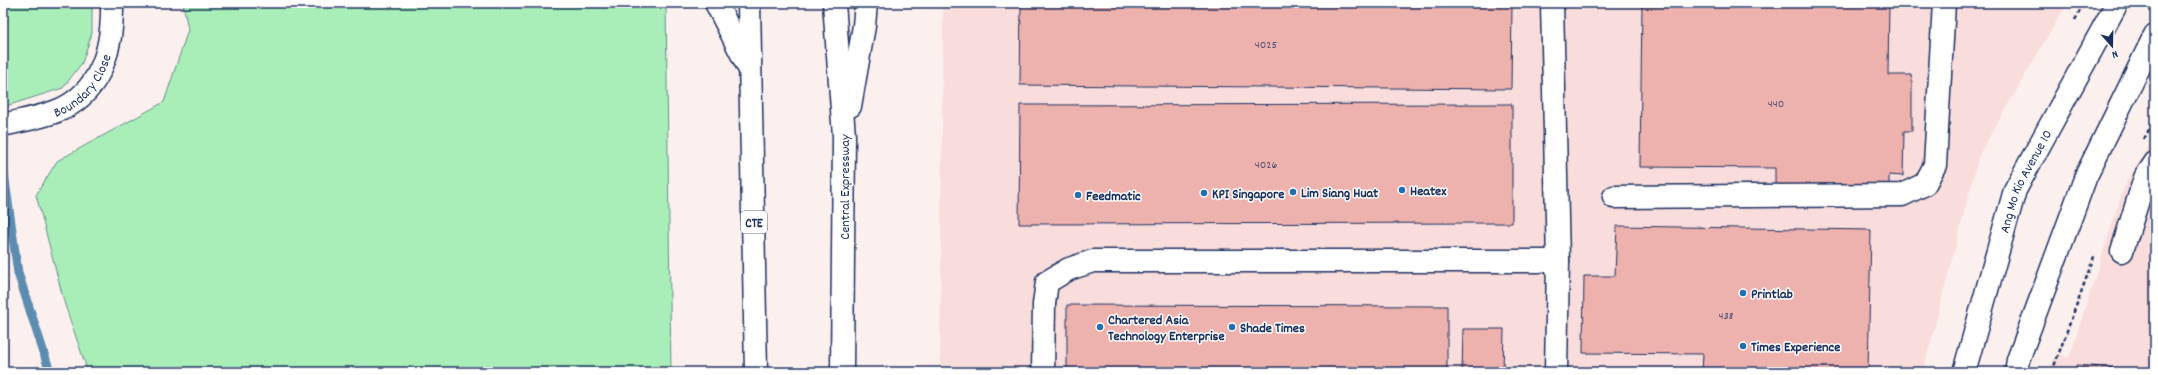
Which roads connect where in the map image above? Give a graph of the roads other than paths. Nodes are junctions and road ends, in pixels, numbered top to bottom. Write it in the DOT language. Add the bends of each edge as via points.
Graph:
graph roads {
  1 [pos="112,3"];
  2 [pos="716,3"];
  3 [pos="749,3"];
  4 [pos="834,3"];
  5 [pos="866,3"];
  6 [pos="1552,3"];
  7 [pos="1944,3"];
  8 [pos="2117,3"];
  9 [pos="2155,35"];
  10 [pos="751,72"];
  11 [pos="10,123"];
  12 [pos="844,136"];
  13 [pos="2155,164"];
  14 [pos="1614,197"];
  15 [pos="2122,251"];
  16 [pos="1558,261"];
  17 [pos="756,372"];
  18 [pos="842,372"];
  19 [pos="1043,372"];
  20 [pos="1556,372"];
  21 [pos="1964,372"];
  22 [pos="2016,372"];
  1 -- 11 [label="main road, Boundary Close" via="108,51 97,76 83,93 63,108 49,114"];
  2 -- 10 [label="main road"];
  3 -- 10 [label="main road, CTE"];
  4 -- 12 [label="main road, Central Expressway"];
  5 -- 12 [label="main road"];
  6 -- 16 [label="main road"];
  7 -- 14 [label="main road" via="1936,165 1925,184 1902,195"];
  8 -- 21 [label="main road, Ang Mo Kio Avenue 10" via="2015,190"];
  9 -- 22 [label="main road" via="2086,176 2018,360"];
  10 -- 17 [label="main road, CTE"];
  12 -- 18 [label="main road, Central Expressway"];
  13 -- 15 [label="main road" via="2145,178"];
  16 -- 19 [label="main road" via="1093,261 1069,269 1047,282 1044,304"];
  16 -- 20 [label="main road"];
}
